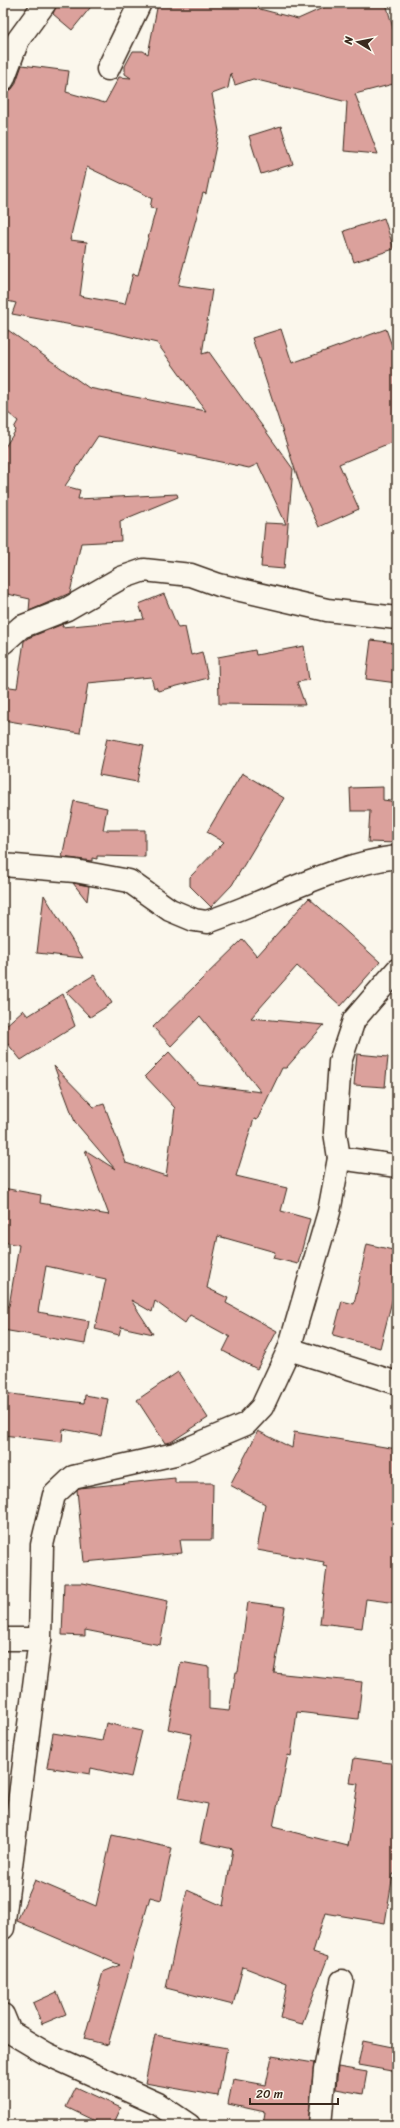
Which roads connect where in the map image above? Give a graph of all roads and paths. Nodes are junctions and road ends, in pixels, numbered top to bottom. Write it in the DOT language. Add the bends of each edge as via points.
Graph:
graph roads {
  1 [pos="45,3"];
  2 [pos="140,3"];
  3 [pos="108,69"];
  4 [pos="3,80"];
  5 [pos="397,618"];
  6 [pos="3,643"];
  7 [pos="397,857"];
  8 [pos="3,865"];
  9 [pos="397,970"];
  10 [pos="339,1158"];
  11 [pos="397,1166"];
  12 [pos="289,1349"];
  13 [pos="397,1383"];
  14 [pos="40,1639"];
  15 [pos="3,1640"];
  16 [pos="3,1928"];
  17 [pos="342,1981"];
  18 [pos="3,2014"];
  19 [pos="189,2125"];
  20 [pos="320,2125"];
  1 -- 4 [label="street" via="18,40"];
  2 -- 3 [label="street"];
  5 -- 6 [label="street" via="327,610 219,585 191,575 144,570 121,578 83,601 21,627"];
  7 -- 8 [label="street" via="375,860 320,877 207,922 194,920 170,910 129,881 100,874"];
  9 -- 10 [label="street" via="354,1020 340,1062 335,1132"];
  10 -- 11 [label="street"];
  10 -- 12 [label="street" via="329,1212"];
  12 -- 13 [label="street"];
  12 -- 14 [label="street" via="262,1407 246,1424 175,1454 73,1477 54,1495 42,1545"];
  14 -- 15 [label="street"];
  14 -- 16 [label="street"];
  17 -- 20 [label="street" via="325,2070"];
  18 -- 19 [label="street" via="10,2032 47,2054 158,2104"];
}
